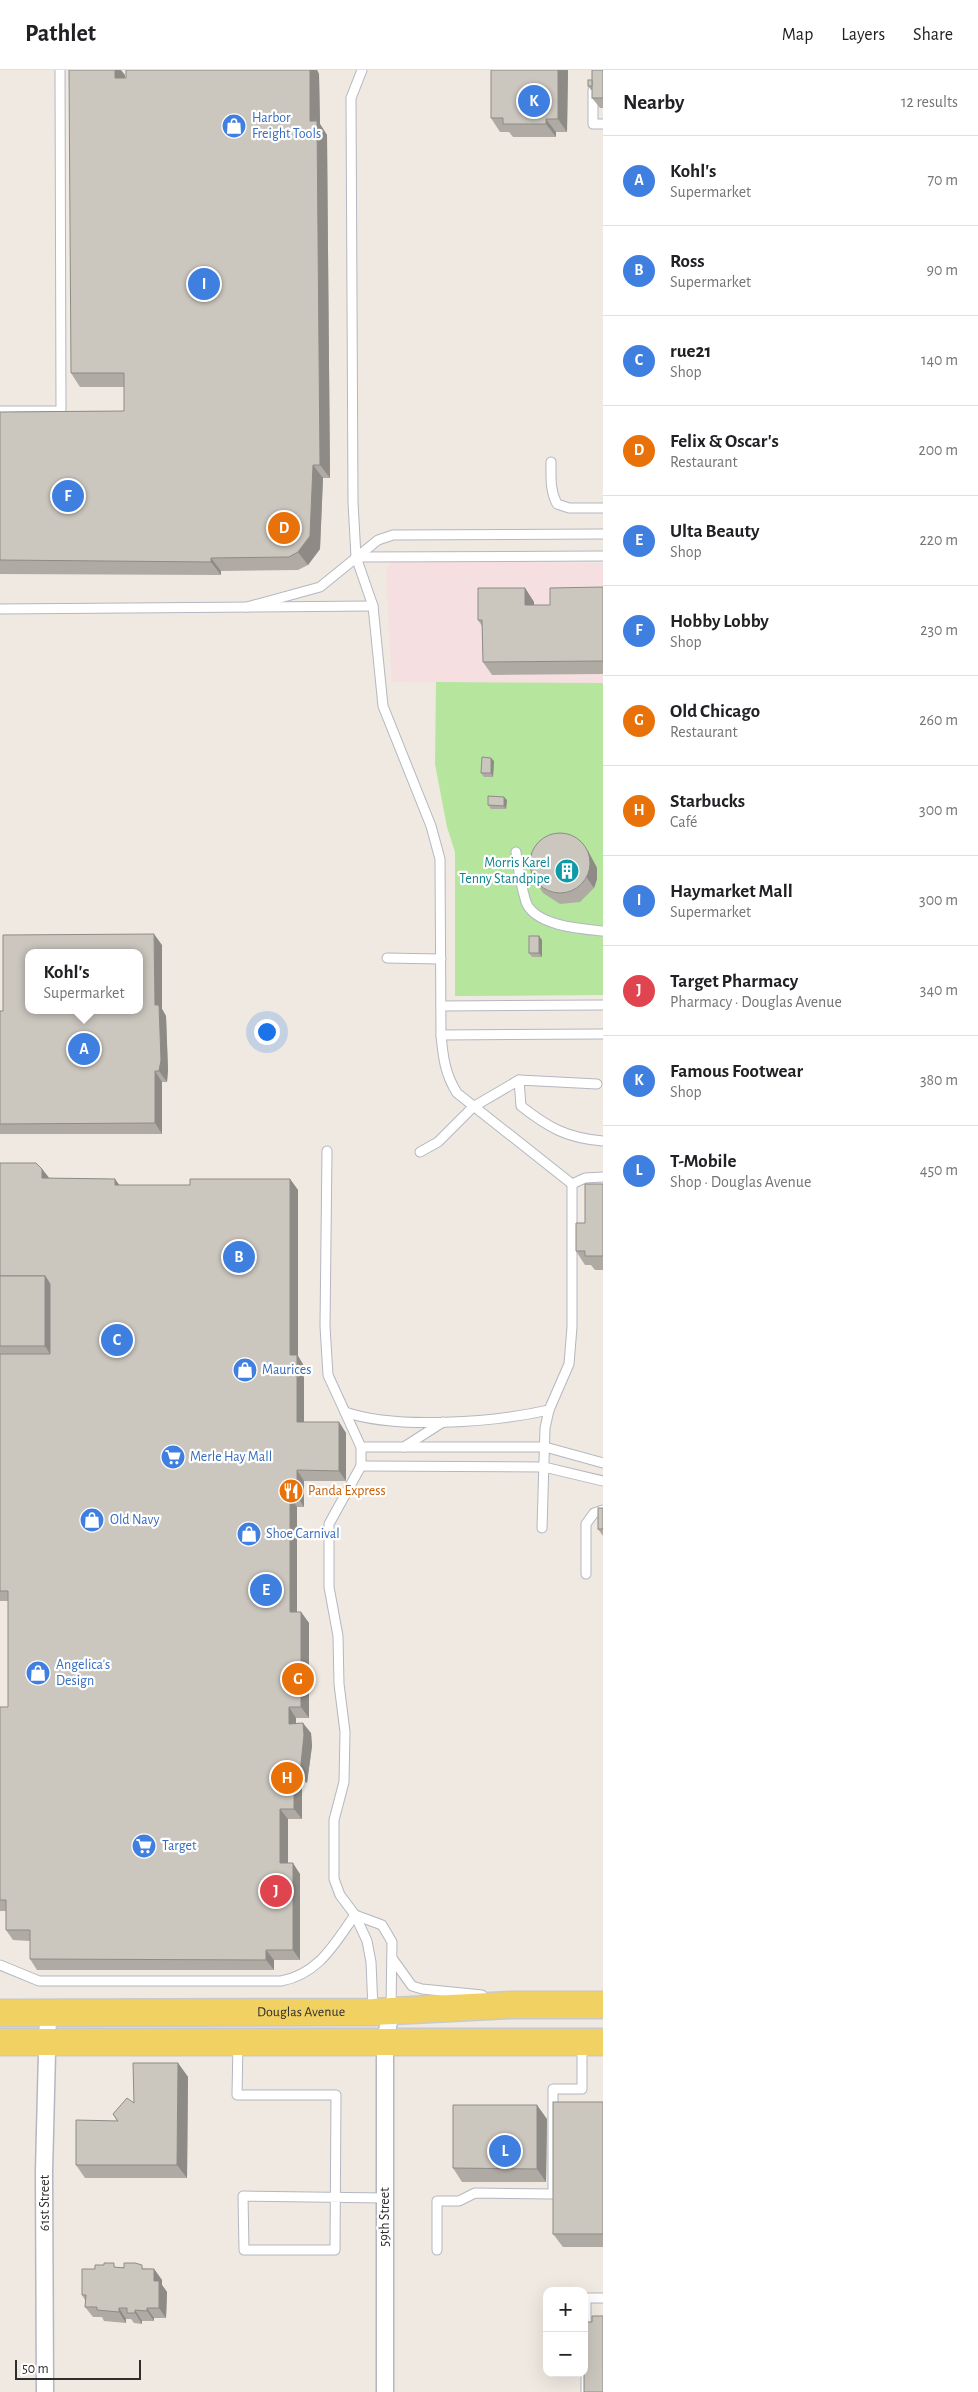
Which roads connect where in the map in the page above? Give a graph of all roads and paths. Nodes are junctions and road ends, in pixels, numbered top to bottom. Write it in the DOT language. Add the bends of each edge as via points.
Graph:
graph roads {
  1 [pos="60,70"];
  2 [pos="362,70"];
  3 [pos="593,84"];
  4 [pos="603,124"];
  5 [pos="0,410"];
  6 [pos="551,462"];
  7 [pos="603,508"];
  8 [pos="603,534"];
  9 [pos="603,556"];
  10 [pos="356,557"];
  11 [pos="373,606"];
  12 [pos="247,607"];
  13 [pos="0,609"];
  14 [pos="516,852"];
  15 [pos="603,931"];
  16 [pos="387,958"];
  17 [pos="441,959"];
  18 [pos="603,1005"];
  19 [pos="441,1006"];
  20 [pos="603,1034"];
  21 [pos="441,1035"];
  22 [pos="519,1080"];
  23 [pos="597,1084"];
  24 [pos="473,1107"];
  25 [pos="603,1141"];
  26 [pos="327,1151"];
  27 [pos="420,1152"];
  28 [pos="603,1177"];
  29 [pos="572,1184"];
  30 [pos="548,1410"];
  31 [pos="345,1412"];
  32 [pos="443,1422"];
  33 [pos="361,1447"];
  34 [pos="404,1447"];
  35 [pos="544,1447"];
  36 [pos="603,1463"];
  37 [pos="361,1466"];
  38 [pos="544,1466"];
  39 [pos="603,1481"];
  40 [pos="603,1510"];
  41 [pos="542,1528"];
  42 [pos="586,1574"];
  43 [pos="355,1915"];
  44 [pos="392,1958"];
  45 [pos="0,1965"];
  46 [pos="591,2005"];
  47 [pos="382,2012"];
  48 [pos="0,2013"];
  49 [pos="48,2013"];
  50 [pos="238,2041"];
  51 [pos="385,2041"];
  52 [pos="0,2042"];
  53 [pos="47,2042"];
  54 [pos="592,2042"];
  55 [pos="336,2196"];
  56 [pos="385,2198"];
  57 [pos="437,2250"];
  58 [pos="603,2298"];
  59 [pos="45,2392"];
  60 [pos="385,2392"];
  61 [pos="586,2392"];
  1 -- 5 [label="lane" via="61,411"];
  2 -- 10 [label="lane" via="352,98 353,502"];
  3 -- 4 [label="lane" via="593,124"];
  6 -- 7 [label="lane" via="552,496 557,504 569,508"];
  8 -- 10 [label="lane" via="393,535 378,540"];
  9 -- 10 [label="lane"];
  10 -- 11 [label="lane"];
  10 -- 12 [label="lane" via="320,587"];
  11 -- 12 [label="lane"];
  11 -- 17 [label="lane" via="383,706 431,826 440,859"];
  12 -- 13 [label="lane"];
  14 -- 15 [label="lane" via="526,903 536,913 566,927"];
  16 -- 17 [label="lane"];
  17 -- 19 [label="lane"];
  18 -- 19 [label="lane"];
  19 -- 21 [label="lane"];
  20 -- 21 [label="lane"];
  21 -- 24 [label="lane" via="448,1078 457,1093"];
  22 -- 23 [label="lane"];
  22 -- 24 [label="lane"];
  22 -- 25 [label="lane" via="521,1106 548,1127 584,1139"];
  24 -- 27 [label="lane" via="438,1142"];
  24 -- 29 [label="lane"];
  26 -- 31 [label="lane" via="325,1336 328,1375"];
  28 -- 29 [label="lane" via="585,1178"];
  29 -- 30 [label="lane" via="572,1328 568,1364"];
  30 -- 32 [label="lane" via="512,1418"];
  30 -- 35 [label="lane"];
  31 -- 32 [label="lane" via="374,1420"];
  31 -- 33 [label="lane"];
  32 -- 34 [label="lane"];
  33 -- 34 [label="lane"];
  33 -- 37 [label="lane"];
  34 -- 35 [label="lane"];
  35 -- 36 [label="lane"];
  35 -- 38 [label="lane"];
  37 -- 38 [label="lane"];
  37 -- 43 [label="lane" via="329,1524 329,1587 338,1636 345,1732 344,1782 334,1820 334,1879 340,1895"];
  38 -- 39 [label="lane"];
  38 -- 41 [label="lane"];
  40 -- 42 [label="lane" via="594,1513 586,1524"];
  43 -- 44 [label="lane" via="382,1925 392,1942"];
  43 -- 45 [label="lane" via="314,1967 302,1976 281,1981 39,1981"];
  43 -- 47 [label="lane" via="370,1951"];
  44 -- 46 [label="lane" via="408,1982 422,1989"];
  44 -- 47 [label="lane"];
  46 -- 47 [label="main road, Douglas Avenue" via="511,2005"];
  47 -- 49 [label="main road, Douglas Avenue"];
  47 -- 51 [label="street, 59th Street"];
  48 -- 49 [label="main road, Douglas Avenue"];
  49 -- 53 [label="street, 61st Street"];
  50 -- 51 [label="main road, Douglas Avenue"];
  50 -- 53 [label="main road, Douglas Avenue"];
  50 -- 55 [label="lane" via="237,2095 336,2095"];
  51 -- 54 [label="main road, Douglas Avenue"];
  51 -- 56 [label="street, 59th Street"];
  52 -- 53 [label="main road, Douglas Avenue"];
  53 -- 59 [label="street, 61st Street"];
  54 -- 57 [label="lane" via="582,2089 553,2088 553,2194 475,2193 459,2202 437,2202"];
  55 -- 55 [label="lane" via="336,2250 244,2250 243,2196"];
  55 -- 56 [label="lane"];
  56 -- 60 [label="street, 59th Street"];
  58 -- 61 [label="lane" via="586,2298"];
}
